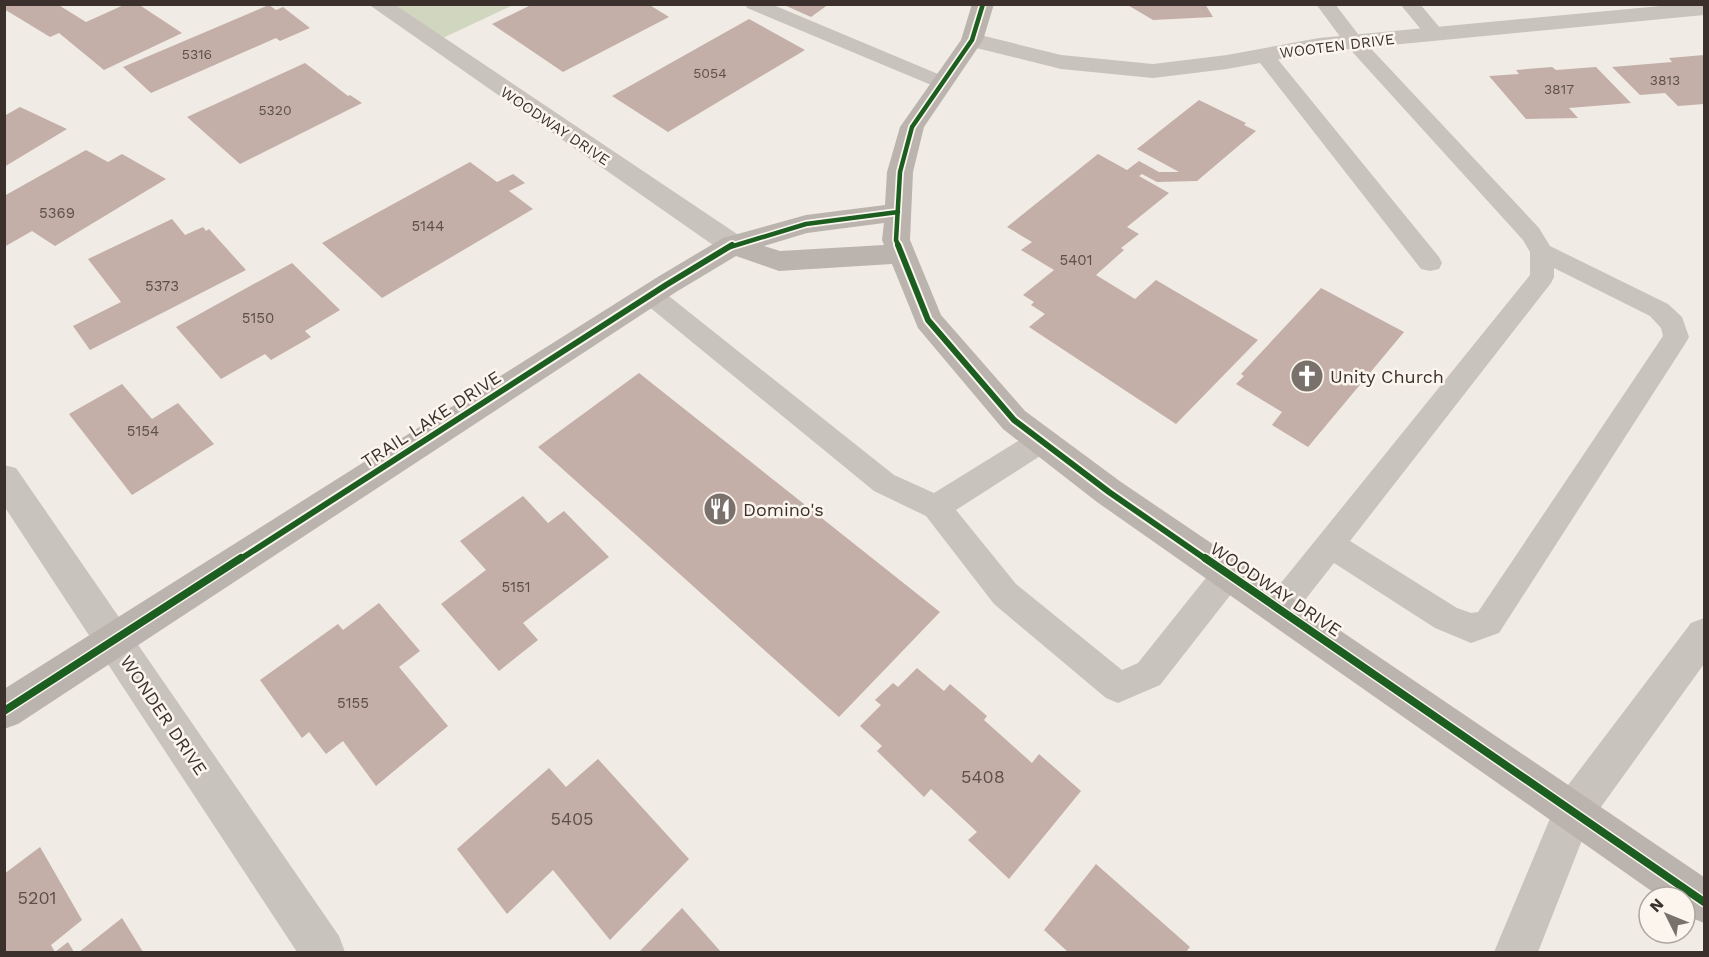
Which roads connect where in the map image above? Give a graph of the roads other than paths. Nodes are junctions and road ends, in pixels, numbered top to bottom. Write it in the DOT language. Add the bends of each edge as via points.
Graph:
graph roads {
  1 [pos="379,4"];
  2 [pos="754,4"];
  3 [pos="983,4"];
  4 [pos="1325,4"];
  5 [pos="1409,4"];
  6 [pos="1704,9"];
  7 [pos="1435,34"];
  8 [pos="972,40"];
  9 [pos="1354,42"];
  10 [pos="1264,55"];
  11 [pos="943,83"];
  12 [pos="898,212"];
  13 [pos="733,245"];
  14 [pos="899,247"];
  15 [pos="1542,252"];
  16 [pos="1430,263"];
  17 [pos="651,295"];
  18 [pos="1041,441"];
  19 [pos="4,478"];
  20 [pos="936,507"];
  21 [pos="1331,545"];
  22 [pos="1228,574"];
  23 [pos="1279,609"];
  24 [pos="1704,635"];
  25 [pos="114,641"];
  26 [pos="4,711"];
  27 [pos="1573,812"];
  28 [pos="1704,902"];
  29 [pos="323,952"];
  30 [pos="1516,952"];
  1 -- 13 [label="street, WOODWAY DRIVE"];
  2 -- 11 [label="lane"];
  3 -- 8 [label="street"];
  4 -- 9 [label="lane"];
  5 -- 7 [label="lane"];
  6 -- 7 [label="street, WOOTEN DRIVE"];
  7 -- 9 [label="street, WOOTEN DRIVE"];
  8 -- 10 [label="street, WOOTEN DRIVE" via="1061,62 1153,71"];
  8 -- 11 [label="street"];
  9 -- 10 [label="street, WOOTEN DRIVE"];
  9 -- 15 [label="lane" via="1531,234"];
  10 -- 16 [label="lane"];
  11 -- 12 [label="street" via="912,127 900,172"];
  12 -- 13 [label="street, TRAIL LAKE DRIVE" via="806,224"];
  12 -- 14 [label="street"];
  13 -- 14 [label="street" via="779,261"];
  13 -- 17 [label="street, TRAIL LAKE DRIVE"];
  14 -- 18 [label="street, WOODWAY DRIVE" via="928,320 1014,420"];
  15 -- 21 [label="lane" via="1542,277"];
  15 -- 21 [label="lane" via="1659,310 1672,324 1676,337 1488,623 1471,628 1446,618"];
  17 -- 20 [label="lane" via="884,483"];
  17 -- 25 [label="street, TRAIL LAKE DRIVE"];
  18 -- 20 [label="lane"];
  18 -- 22 [label="street, WOODWAY DRIVE"];
  19 -- 25 [label="street, WONDER DRIVE"];
  20 -- 22 [label="lane" via="1005,594 1118,687 1149,674"];
  21 -- 23 [label="lane"];
  22 -- 23 [label="street, WOODWAY DRIVE"];
  23 -- 27 [label="street, WOODWAY DRIVE"];
  24 -- 27 [label="street"];
  25 -- 26 [label="street, TRAIL LAKE DRIVE"];
  25 -- 29 [label="street, WONDER DRIVE"];
  27 -- 28 [label="street, WOODWAY DRIVE"];
  27 -- 30 [label="street"];
}
